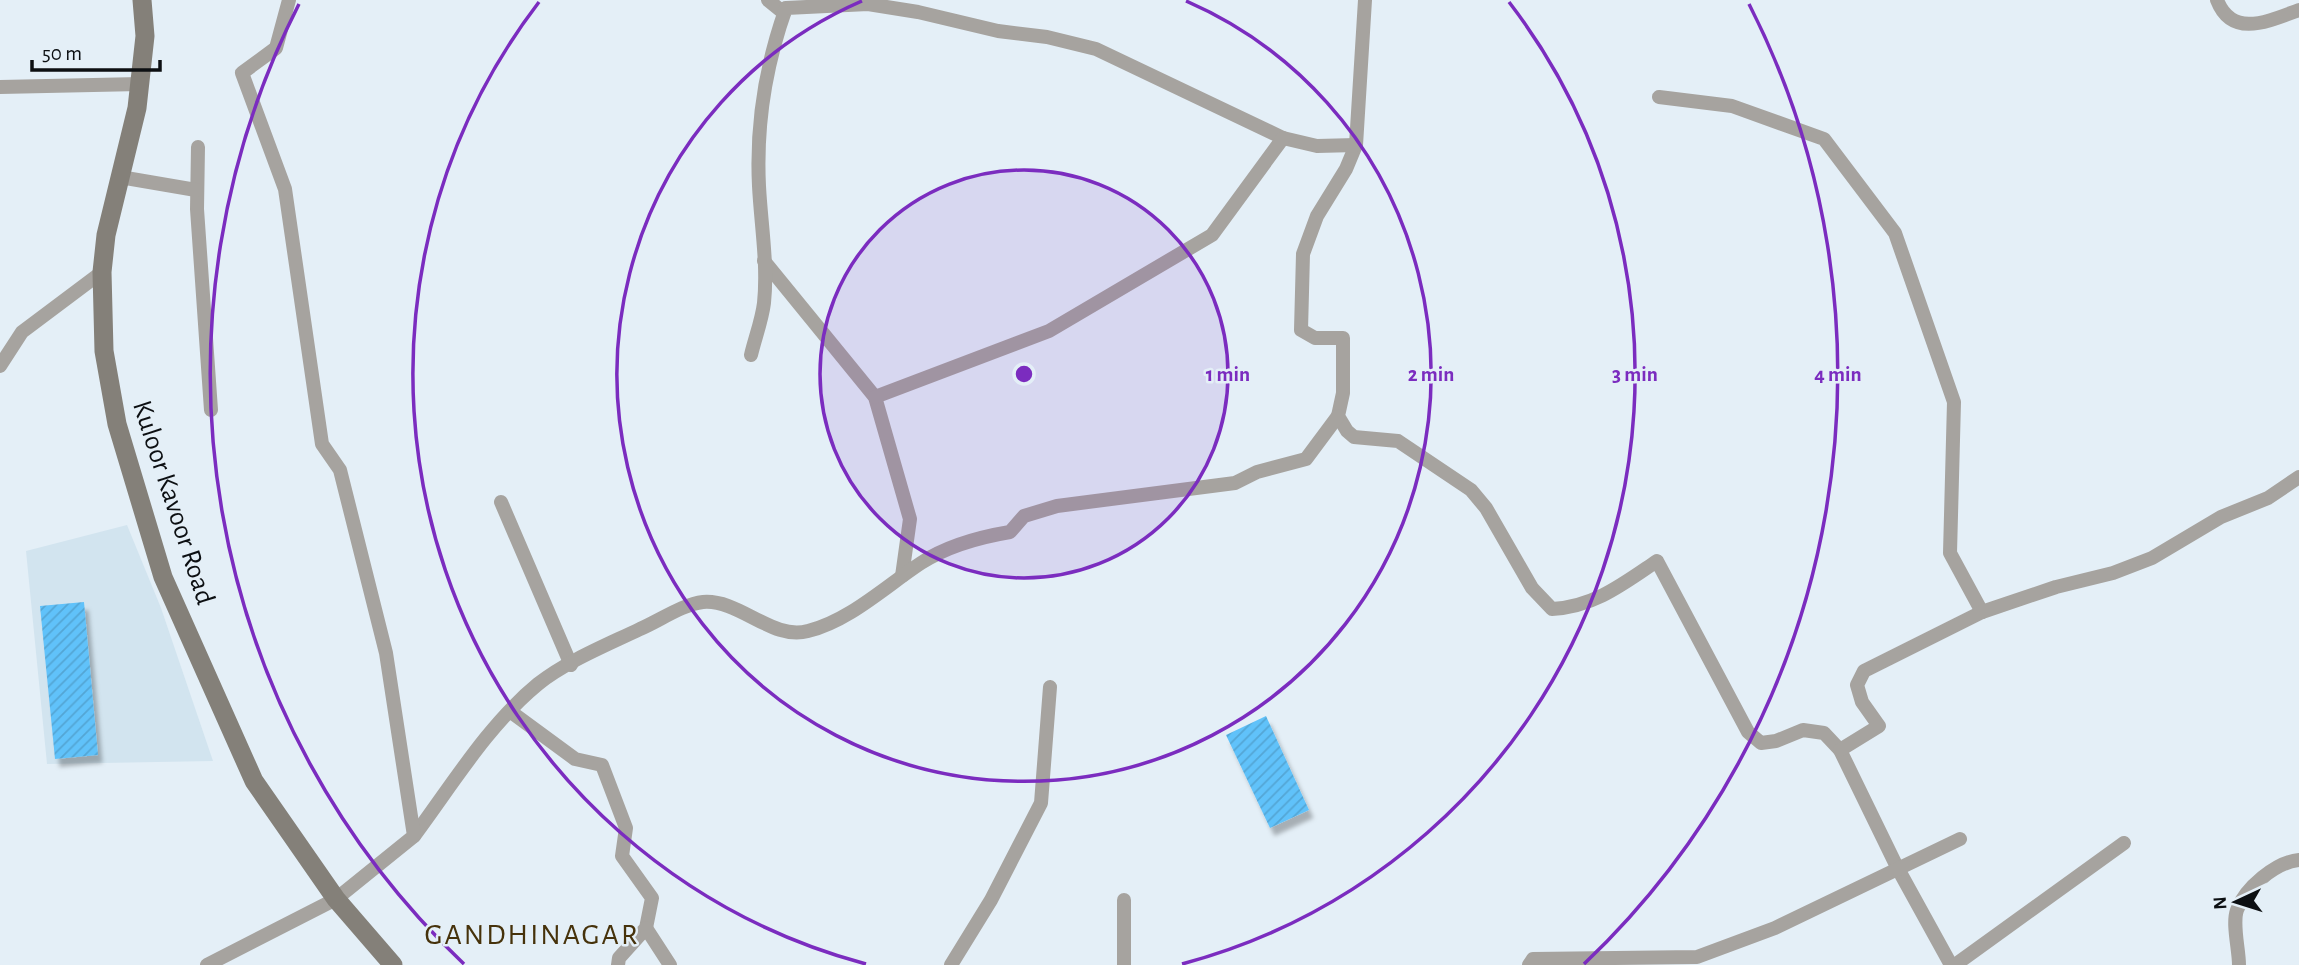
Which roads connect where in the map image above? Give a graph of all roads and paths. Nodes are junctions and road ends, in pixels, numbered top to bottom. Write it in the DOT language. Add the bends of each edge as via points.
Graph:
graph roads {
  1 [pos="142,0"];
  2 [pos="289,0"];
  3 [pos="768,0"];
  4 [pos="1365,0"];
  5 [pos="2217,0"];
  6 [pos="2299,10"];
  7 [pos="784,13"];
  8 [pos="140,84"];
  9 [pos="0,86"];
  10 [pos="1659,97"];
  11 [pos="1283,138"];
  12 [pos="1356,145"];
  13 [pos="198,147"];
  14 [pos="120,177"];
  15 [pos="196,190"];
  16 [pos="764,261"];
  17 [pos="102,272"];
  18 [pos="751,355"];
  19 [pos="0,366"];
  20 [pos="875,397"];
  21 [pos="211,410"];
  22 [pos="1338,416"];
  23 [pos="2299,477"];
  24 [pos="500,502"];
  25 [pos="902,576"];
  26 [pos="1982,612"];
  27 [pos="571,665"];
  28 [pos="1051,687"];
  29 [pos="511,712"];
  30 [pos="1840,750"];
  31 [pos="414,836"];
  32 [pos="1960,839"];
  33 [pos="2124,843"];
  34 [pos="2299,860"];
  35 [pos="1896,867"];
  36 [pos="336,899"];
  37 [pos="1124,900"];
  38 [pos="646,928"];
  39 [pos="207,965"];
  40 [pos="393,965"];
  41 [pos="618,965"];
  42 [pos="670,965"];
  43 [pos="951,965"];
  44 [pos="1124,965"];
  45 [pos="1530,965"];
  46 [pos="1953,965"];
  47 [pos="2239,965"];
  1 -- 8 [label="main road, Kuloor Kavoor Road" via="145,36"];
  2 -- 31 [label="street" via="276,48 242,73 285,189 322,444 340,470 386,653"];
  3 -- 7 [label="street"];
  4 -- 12 [label="street"];
  5 -- 6 [label="street" via="2222,14 2238,24 2264,22"];
  7 -- 11 [label="street" via="786,8 803,5 868,4 1096,49"];
  7 -- 16 [label="street" via="762,105 759,185"];
  8 -- 9 [label="street"];
  8 -- 14 [label="main road, Kuloor Kavoor Road"];
  10 -- 26 [label="street" via="1732,106 1824,139 1895,233 1954,402 1950,553"];
  11 -- 12 [label="street" via="1317,146"];
  11 -- 20 [label="street" via="1212,235 1049,331"];
  12 -- 22 [label="street" via="1317,216 1303,254 1301,330 1315,338 1343,338 1343,393"];
  13 -- 15 [label="street"];
  14 -- 15 [label="street"];
  14 -- 17 [label="main road, Kuloor Kavoor Road"];
  15 -- 21 [label="street"];
  16 -- 18 [label="street" via="764,304"];
  16 -- 20 [label="street"];
  17 -- 19 [label="street" via="22,332"];
  17 -- 36 [label="main road, Kuloor Kavoor Road" via="104,351 117,424 163,578 254,780"];
  20 -- 25 [label="street" via="910,519"];
  22 -- 25 [label="street" via="1306,459 1235,483 1057,506 1024,516 1010,532 979,537 924,561"];
  22 -- 30 [label="street" via="1354,437 1398,441 1471,490 1532,588 1552,609 1575,608 1603,597 1657,561 1748,732 1761,743 1803,730 1824,733"];
  23 -- 26 [label="street" via="2152,558"];
  24 -- 27 [label="street"];
  25 -- 27 [label="street" via="832,622 805,632 782,630 722,602 700,602"];
  26 -- 30 [label="street" via="1864,671 1857,685 1859,694 1879,726"];
  27 -- 29 [label="street" via="538,684"];
  28 -- 43 [label="street" via="1041,803"];
  29 -- 31 [label="street"];
  29 -- 38 [label="street" via="575,759 602,765 626,828 622,856 652,898"];
  30 -- 35 [label="street"];
  31 -- 36 [label="street"];
  32 -- 35 [label="street"];
  33 -- 46 [label="street"];
  34 -- 47 [label="street" via="2290,860 2260,877 2236,910"];
  35 -- 45 [label="street" via="1776,928 1697,957 1533,959"];
  35 -- 46 [label="street"];
  36 -- 39 [label="street"];
  36 -- 40 [label="main road, Kuloor Kavoor Road"];
  37 -- 44 [label="street"];
  38 -- 41 [label="street" via="618,958"];
  38 -- 42 [label="street"];
}
